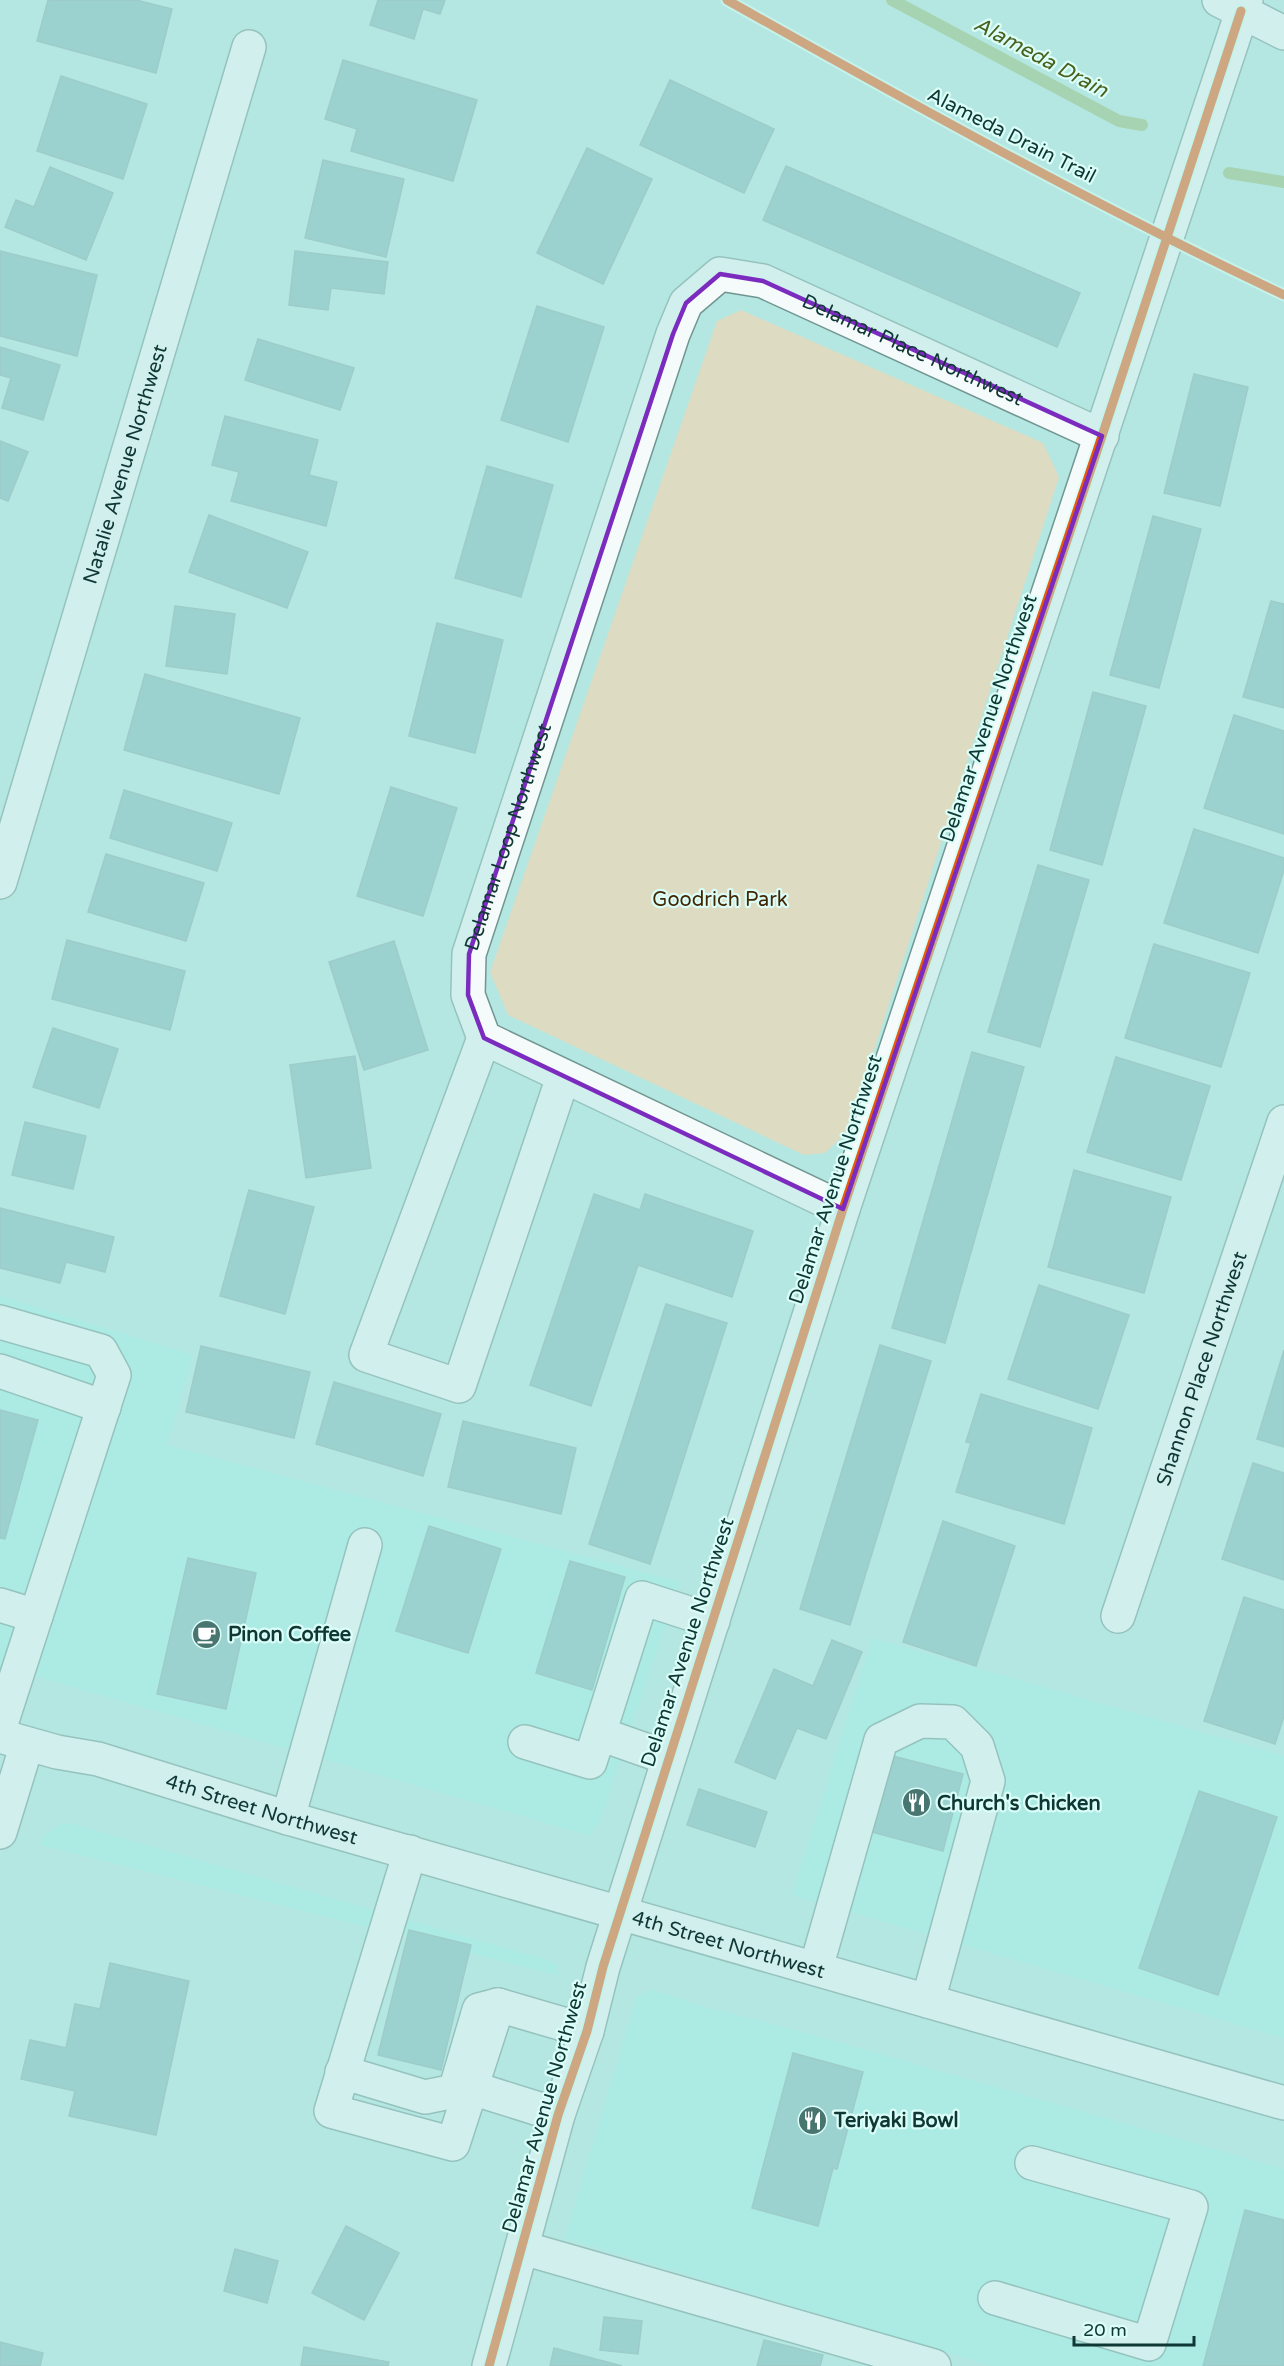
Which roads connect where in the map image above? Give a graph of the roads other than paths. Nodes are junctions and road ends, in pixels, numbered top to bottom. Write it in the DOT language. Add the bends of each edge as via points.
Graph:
graph roads {
  1 [pos="1236,4"];
  2 [pos="1284,33"];
  3 [pos="249,47"];
  4 [pos="720,274"];
  5 [pos="1102,436"];
  6 [pos="0,882"];
  7 [pos="484,1038"];
  8 [pos="562,1077"];
  9 [pos="1284,1122"];
  10 [pos="843,1209"];
  11 [pos="0,1322"];
  12 [pos="0,1371"];
  13 [pos="104,1407"];
  14 [pos="365,1545"];
  15 [pos="0,1605"];
  16 [pos="36,1616"];
  17 [pos="1118,1616"];
  18 [pos="713,1621"];
  19 [pos="600,1734"];
  20 [pos="9,1736"];
  21 [pos="525,1742"];
  22 [pos="668,1758"];
  23 [pos="288,1818"];
  24 [pos="0,1832"];
  25 [pos="410,1852"];
  26 [pos="621,1912"];
  27 [pos="816,1968"];
  28 [pos="928,2001"];
  29 [pos="498,2005"];
  30 [pos="587,2031"];
  31 [pos="342,2072"];
  32 [pos="472,2088"];
  33 [pos="1284,2103"];
  34 [pos="558,2115"];
  35 [pos="1032,2163"];
  36 [pos="523,2248"];
  37 [pos="995,2298"];
  38 [pos="1146,2355"];
  39 [pos="489,2366"];
  40 [pos="934,2366"];
  1 -- 2 [label="street"];
  1 -- 5 [label="street, Delamar Avenue Northwest"];
  3 -- 6 [label="street, Natalie Avenue Northwest"];
  4 -- 5 [label="street, Delamar Place Northwest" via="763,281"];
  4 -- 7 [label="street, Delamar Loop Northwest" via="686,303 673,334 469,954 468,995"];
  5 -- 10 [label="street, Delamar Avenue Northwest"];
  7 -- 8 [label="street"];
  7 -- 8 [label="street" via="366,1355 459,1386"];
  8 -- 10 [label="street"];
  9 -- 17 [label="street, Shannon Place Northwest"];
  10 -- 18 [label="street, Delamar Avenue Northwest"];
  11 -- 13 [label="street" via="101,1352 114,1375"];
  12 -- 13 [label="street"];
  13 -- 16 [label="street"];
  14 -- 23 [label="street"];
  15 -- 16 [label="street"];
  16 -- 20 [label="street"];
  18 -- 19 [label="street" via="642,1598"];
  18 -- 22 [label="street, Delamar Avenue Northwest"];
  19 -- 21 [label="street" via="590,1762"];
  19 -- 22 [label="street"];
  20 -- 23 [label="street, 4th Street Northwest" via="57,1752 98,1759"];
  20 -- 24 [label="street"];
  22 -- 26 [label="street, Delamar Avenue Northwest"];
  23 -- 25 [label="street, 4th Street Northwest"];
  25 -- 26 [label="street, 4th Street Northwest"];
  25 -- 31 [label="street"];
  26 -- 27 [label="street, 4th Street Northwest"];
  26 -- 30 [label="street, Delamar Avenue Northwest"];
  27 -- 28 [label="street, 4th Street Northwest"];
  27 -- 28 [label="street" via="881,1740 920,1720 953,1722 977,1746 988,1781"];
  28 -- 33 [label="street, 4th Street Northwest"];
  29 -- 30 [label="street"];
  29 -- 31 [label="street" via="479,2010 455,2091 425,2097"];
  29 -- 32 [label="street"];
  30 -- 34 [label="street, Delamar Avenue Northwest"];
  31 -- 32 [label="street" via="331,2111 453,2144"];
  32 -- 34 [label="street"];
  34 -- 36 [label="street, Delamar Avenue Northwest"];
  35 -- 38 [label="street" via="1191,2207"];
  36 -- 39 [label="street, Delamar Avenue Northwest"];
  36 -- 40 [label="street"];
  37 -- 38 [label="street"];
}
